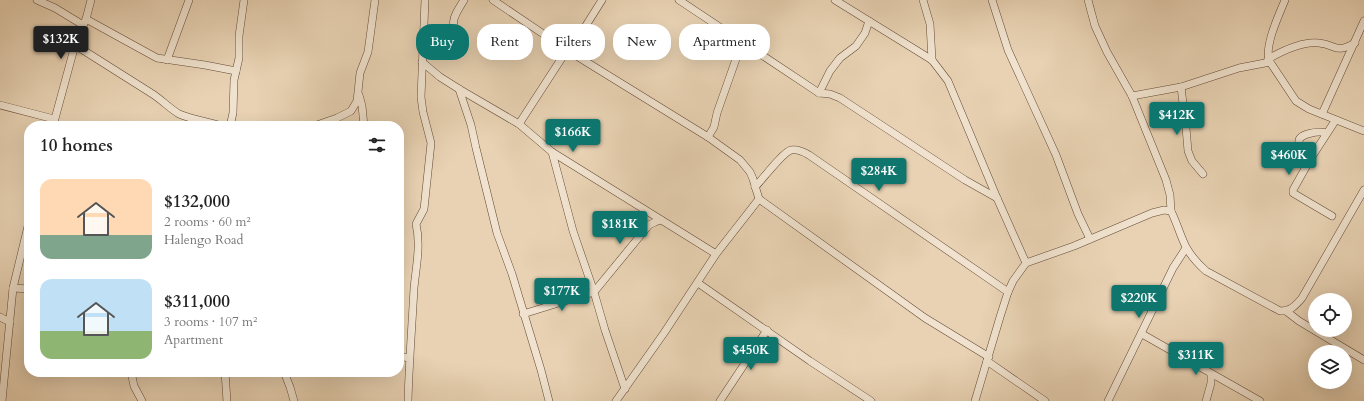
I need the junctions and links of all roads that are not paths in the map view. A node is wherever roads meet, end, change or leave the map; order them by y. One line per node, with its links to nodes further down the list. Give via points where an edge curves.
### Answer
1 (37, 0): 18 (street)
2 (91, 0): 18 (street)
3 (189, 0): 25 (street)
4 (244, 0): 33 (street)
5 (375, 0): 37 (street, via 368,52 360,73)
6 (425, 0): 32 (street)
7 (464, 0): 19 (street)
8 (493, 0): 22 (street)
9 (602, 0): 20 (street)
10 (679, 0): 21 (street)
11 (835, 0): 16 (street)
12 (923, 0): 30 (street, via 930,24)
13 (992, 0): 62 (street, via 1008,50 1056,155 1078,214)
14 (1088, 0): 38 (street, via 1095,26)
15 (1285, 0): 31 (street, via 1269,46)
16 (868, 21): 30 (street); 36 (street, via 865,33 856,46 840,58 830,71)
17 (1364, 21): 23 (street)
18 (84, 22): 24 (street); 25 (street, via 152,56)
19 (453, 24)
20 (587, 24)
21 (715, 24)
22 (541, 32)
23 (1355, 43): 31 (street, via 1345,49 1311,43 1286,49); 40 (street)
24 (75, 45): 42 (street); 43 (street, via 151,93 179,114)
25 (167, 60): 33 (street)
26 (561, 60): 48 (street)
27 (583, 60): 51 (street)
28 (736, 60): 51 (street, via 714,127)
29 (769, 60): 36 (street)
30 (932, 60): 57 (street, via 948,82)
31 (1269, 60): 34 (street); 40 (street, via 1296,101)
32 (422, 62): 35 (street); 79 (street, via 421,97 430,143 424,204 416,224 418,257)
33 (236, 71): 44 (street)
34 (1181, 87): 38 (street); 54 (street, via 1188,151 1192,161)
35 (458, 89): 48 (street); 73 (street, via 471,125 498,233)
36 (819, 93): 57 (street, via 840,98)
37 (359, 95): 45 (street, via 358,102 351,111); 46 (street)
38 (1132, 96): 59 (street, via 1166,180)
39 (0, 105): 41 (street)
40 (1322, 114): 47 (street)
41 (47, 121)
42 (54, 121)
43 (200, 121)
44 (231, 121)
45 (328, 121)
46 (364, 121)
47 (1335, 121): 49 (street); 50 (street)
48 (519, 124): 52 (street)
49 (1364, 131)
50 (1326, 133): 53 (street); 53 (street, via 1313,133 1302,136 1299,140)
51 (708, 137): 55 (street, via 740,160 750,172)
52 (552, 152): 61 (street); 70 (street, via 573,231)
53 (1311, 158): 60 (street, via 1296,182 1293,193)
54 (1203, 174)
55 (755, 187): 58 (street); 71 (street, via 787,152 803,152)
56 (1364, 190): 72 (street, via 1302,298 1293,308)
57 (997, 198): 66 (street)
58 (759, 199): 65 (street); 80 (street, via 925,318)
59 (1171, 211): 62 (street, via 1152,213); 64 (street)
60 (1332, 216)
61 (661, 220): 65 (street); 70 (street, via 649,225)
62 (1090, 238): 66 (street)
63 (24, 243): 68 (street)
64 (1186, 248): 72 (street, via 1206,271 1280,311); 77 (street, via 1173,268)
65 (716, 254): 67 (street)
66 (1026, 263): 71 (street)
67 (698, 283): 76 (street); 87 (street)
68 (13, 288): 69 (street); 75 (street)
69 (24, 289)
70 (594, 292): 73 (street); 87 (street)
71 (1008, 292): 80 (street)
72 (1286, 311): 81 (street, via 1298,321)
73 (524, 314): 93 (street)
74 (0, 317): 75 (street)
75 (10, 322): 82 (street)
76 (767, 330): 95 (street); 96 (street)
77 (1142, 334): 83 (street); 99 (street)
78 (404, 357): 79 (street)
79 (409, 358): 92 (street)
80 (988, 359): 97 (street); 98 (street)
81 (1364, 360)
82 (3, 362): 88 (street)
83 (1211, 374): 100 (street); 101 (street)
84 (132, 377): 89 (street)
85 (225, 377): 90 (street)
86 (286, 377): 91 (street)
87 (625, 389): 94 (street)
88 (2, 401)
89 (142, 401)
90 (225, 401)
91 (294, 401)
92 (408, 401)
93 (549, 401)
94 (616, 401)
95 (720, 401)
96 (871, 401)
97 (975, 401)
98 (1045, 401)
99 (1108, 401)
100 (1206, 401)
101 (1260, 401)

